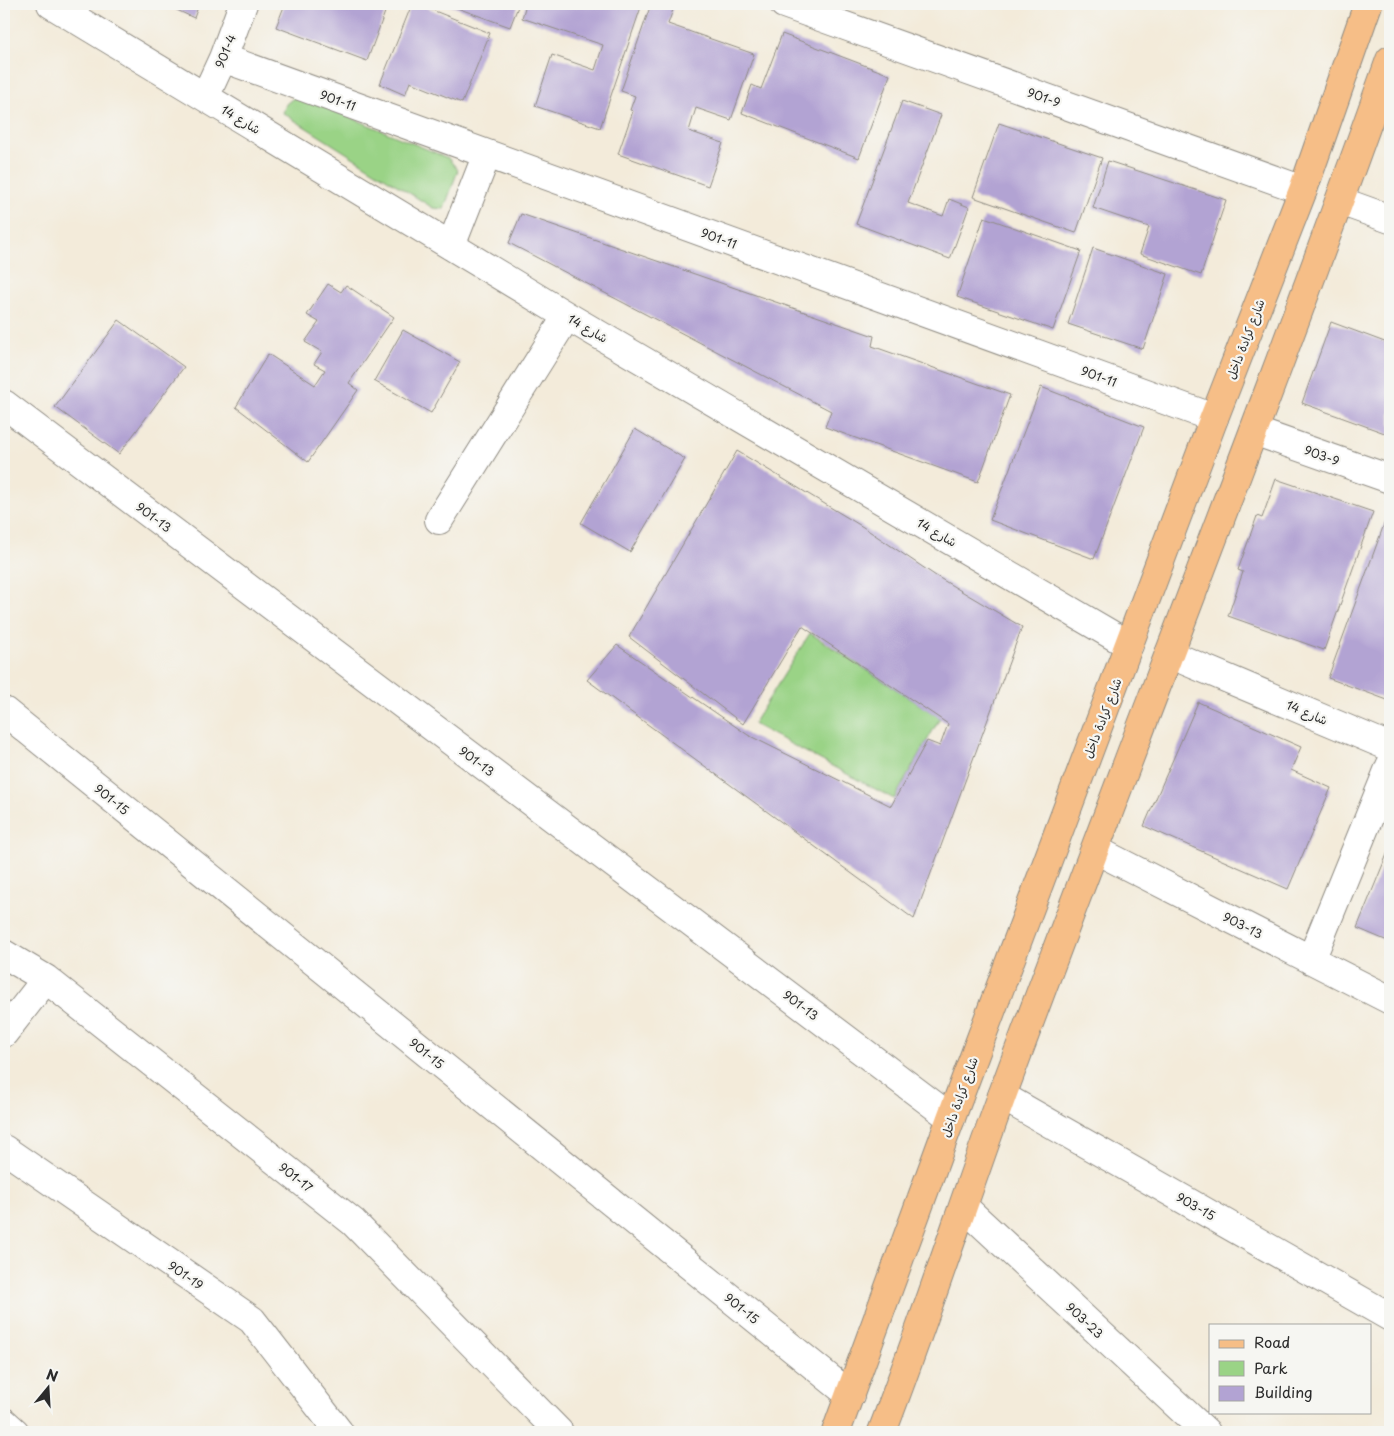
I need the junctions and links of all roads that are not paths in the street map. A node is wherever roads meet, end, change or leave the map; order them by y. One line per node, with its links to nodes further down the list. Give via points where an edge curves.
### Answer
1 (51, 4): 7 (street, شارع 14)
2 (243, 4): 5 (street, 901-4)
3 (784, 4): 9 (street, 901-9)
4 (1368, 4): 9 (main road, شارع كرادة داخل)
5 (223, 58): 7 (street, 901-4); 8 (street, 901-11)
6 (1390, 60): 10 (main road)
7 (204, 97): 12 (street, شارع 14)
8 (487, 154): 12 (street); 15 (street, 901-11)
9 (1303, 190): 15 (main road, شارع كرادة داخل)
10 (1340, 201): 11 (street); 16 (main road)
11 (1390, 218)
12 (451, 246): 13 (street, شارع 14)
13 (567, 316): 18 (street); 19 (street, شارع 14)
14 (4, 404): 31 (street, 901-13)
15 (1214, 418): 19 (main road, شارع كرادة داخل)
16 (1254, 431): 17 (street, 903-9); 20 (main road)
17 (1390, 479)
18 (440, 520)
19 (1130, 645): 31 (main road, شارع كرادة داخل)
20 (1169, 654): 22 (street, شارع 14); 24 (main road)
21 (4, 711): 35 (street, 901-15)
22 (1390, 747)
23 (1390, 766): 26 (street)
24 (1096, 850): 26 (street, 903-13); 30 (main road)
25 (4, 954): 27 (street, 901-17)
26 (1311, 960): 28 (street, 903-13)
27 (46, 979): 29 (street); 40 (street, 901-17, via 353,1222)
28 (1390, 1000)
29 (4, 1034)
30 (1002, 1096): 33 (main road); 34 (street, 903-15)
31 (951, 1118): 35 (main road, شارع كرادة داخل)
32 (4, 1149): 39 (street, 901-19, via 252,1320)
33 (964, 1207): 37 (main road); 42 (street, 903-23)
34 (1390, 1317)
35 (850, 1395): 41 (main road, شارع كرادة داخل)
36 (4, 1422): 38 (street)
37 (890, 1428)
38 (15, 1432)
39 (339, 1432)
40 (560, 1432)
41 (836, 1432)
42 (1206, 1432)

